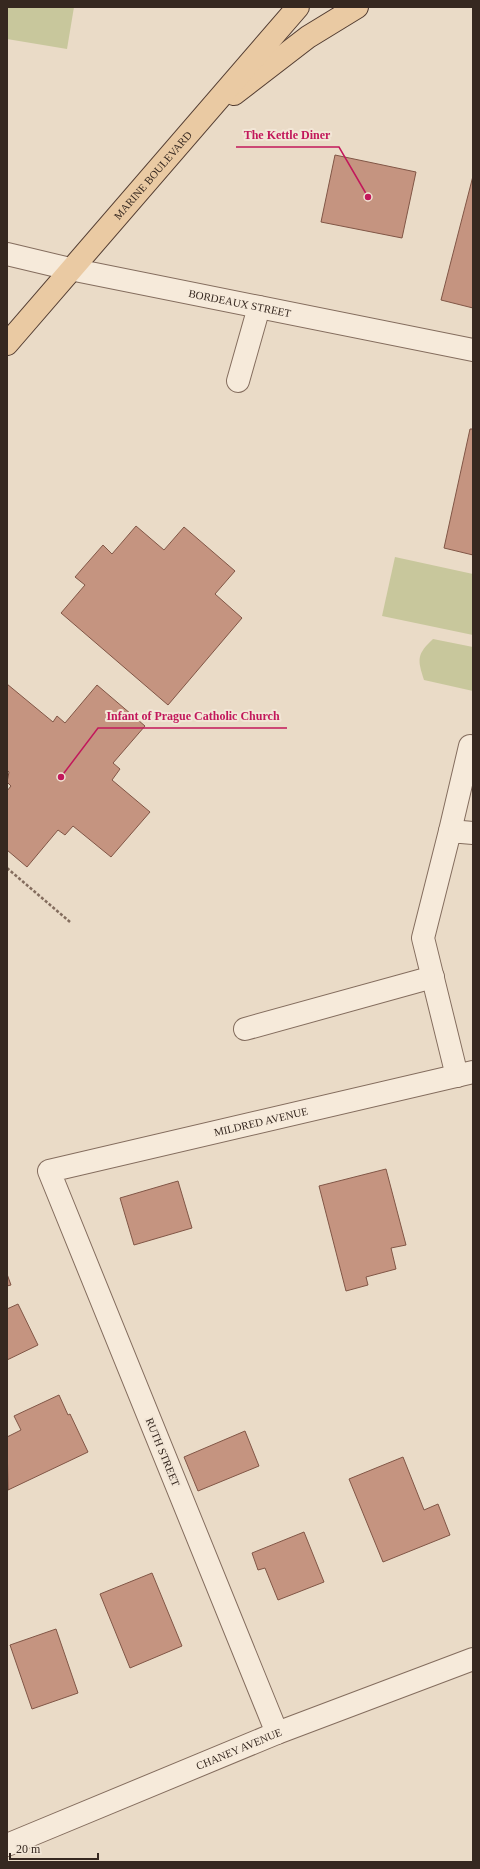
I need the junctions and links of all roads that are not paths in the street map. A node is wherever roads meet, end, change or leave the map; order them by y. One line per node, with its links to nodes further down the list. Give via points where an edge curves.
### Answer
1 (298, 7): 3 (main road, MARINE BOULEVARD)
2 (357, 7): 3 (main road, via 308,37)
3 (193, 128): 5 (main road, MARINE BOULEVARD)
4 (7, 254): 5 (street, BORDEAUX STREET)
5 (70, 270): 6 (street, BORDEAUX STREET); 7 (main road, MARINE BOULEVARD)
6 (259, 307): 8 (street, BORDEAUX STREET); 9 (street)
7 (7, 344)
8 (473, 350)
9 (238, 381)
10 (470, 746): 11 (street)
11 (450, 831): 12 (street); 13 (street, via 423,938)
12 (473, 833)
13 (433, 977): 14 (street); 15 (street)
14 (245, 1029)
15 (465, 1074): 16 (street, MILDRED AVENUE)
16 (49, 1171): 18 (street, RUTH STREET)
17 (473, 1659): 18 (street, CHANEY AVENUE)
18 (277, 1733): 19 (street, CHANEY AVENUE)
19 (7, 1845)

